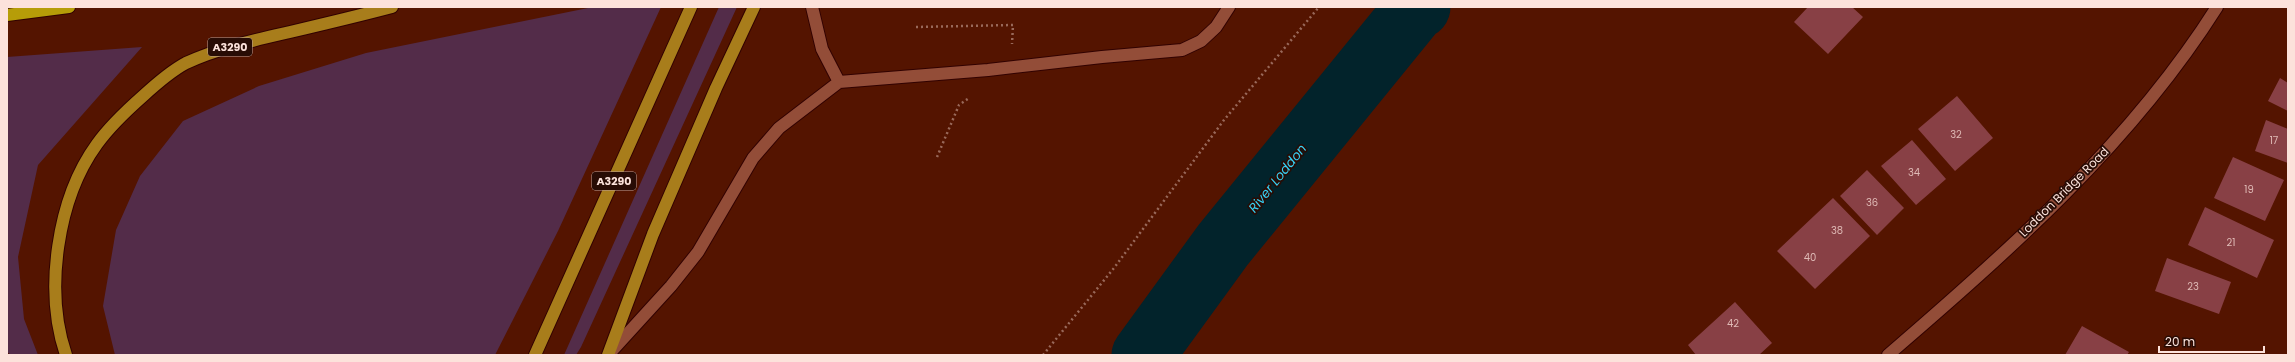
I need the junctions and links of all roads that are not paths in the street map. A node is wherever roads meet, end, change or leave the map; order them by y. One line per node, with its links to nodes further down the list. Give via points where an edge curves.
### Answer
1 (70, 7): 8 (highway)
2 (392, 7): 11 (main road, A3290, via 213,52 185,64 153,87 114,122 96,144 83,168 63,223 55,285 57,317)
3 (691, 7): 12 (main road, A3290)
4 (754, 7): 10 (main road, via 653,234)
5 (812, 7): 9 (street, via 822,49)
6 (1229, 7): 9 (street, via 1216,27 1201,41 1182,50)
7 (2217, 7): 13 (street, Loddon Bridge Road, via 2189,52 2115,142 1962,291)
8 (7, 15)
9 (839, 82): 10 (street, via 779,128 753,158 698,252 671,286)
10 (609, 354)
11 (66, 355)
12 (535, 355)
13 (1888, 355)

